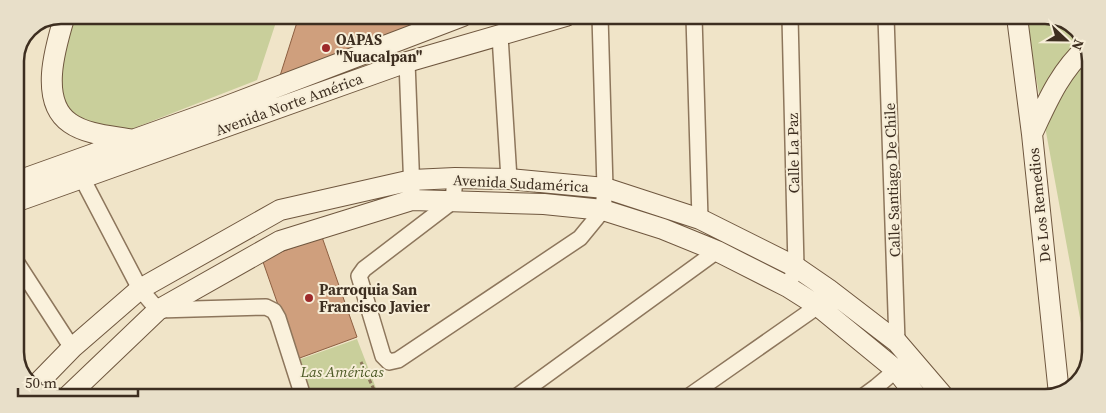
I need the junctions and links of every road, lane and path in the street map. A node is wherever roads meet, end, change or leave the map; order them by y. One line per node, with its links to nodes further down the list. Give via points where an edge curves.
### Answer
1 (62, 24): 13 (street, via 52,77 58,109 69,123 82,129)
2 (442, 24): 13 (street, Avenida Norte América)
3 (540, 24): 9 (street, Avenida Norte América)
4 (600, 24): 19 (street)
5 (694, 24): 24 (street)
6 (790, 24): 26 (street, Calle La Paz)
7 (886, 24): 32 (street, Calle Santiago De Chile)
8 (1018, 24): 12 (street, De Los Remedios)
9 (500, 36): 11 (street, Avenida Norte América); 17 (street)
10 (1081, 53): 12 (street, via 1066,68 1052,91)
11 (407, 62): 14 (street, Avenida Norte América); 18 (street)
12 (1032, 134): 37 (street, De Los Remedios)
13 (133, 140): 16 (street, Avenida Norte América)
14 (82, 178): 20 (street, Avenida Norte América); 29 (street)
15 (455, 178): 17 (street, Avenida Sudamérica); 18 (street, Avenida Sudamérica); 22 (street)
16 (24, 179)
17 (509, 179): 19 (street, Avenida Sudamérica)
18 (412, 180): 21 (street); 29 (street, Avenida Sudamérica, via 280,210)
19 (605, 188): 23 (street); 24 (street, Avenida Sudamérica)
20 (24, 199)
21 (412, 200): 22 (street, Avenida Sudamérica); 31 (street, Avenida Sudamérica, via 280,241)
22 (453, 201): 23 (street, Avenida Sudamérica); 23 (street, via 359,276 383,356 389,362 398,360 580,238)
23 (603, 210): 25 (street, Avenida Sudamérica)
24 (700, 219): 26 (street, Avenida Sudamérica)
25 (717, 251): 28 (street, Avenida Sudamérica); 41 (street)
26 (796, 268): 28 (street, Calle La Paz); 30 (street, Avenida Sudamérica)
27 (24, 274): 33 (street)
28 (788, 287): 30 (street, Avenida Sudamérica)
29 (140, 289): 31 (street); 33 (street, Avenida Sudamérica)
30 (823, 297): 32 (street, Avenida Sudamérica); 35 (street, Avenida Sudamérica); 42 (street)
31 (158, 310): 38 (street, Avenida Sudamérica); 39 (street, via 266,307 274,311)
32 (897, 342): 45 (street, Avenida Sudamérica)
33 (72, 348): 36 (street, Avenida Sudamérica)
34 (361, 362): 40 (path)
35 (896, 370): 43 (street); 44 (street, Avenida Sudamérica)
36 (39, 382)
37 (1058, 386)
38 (75, 389)
39 (301, 389)
40 (374, 389)
41 (527, 389)
42 (699, 389)
43 (873, 389)
44 (911, 389)
45 (937, 389)

